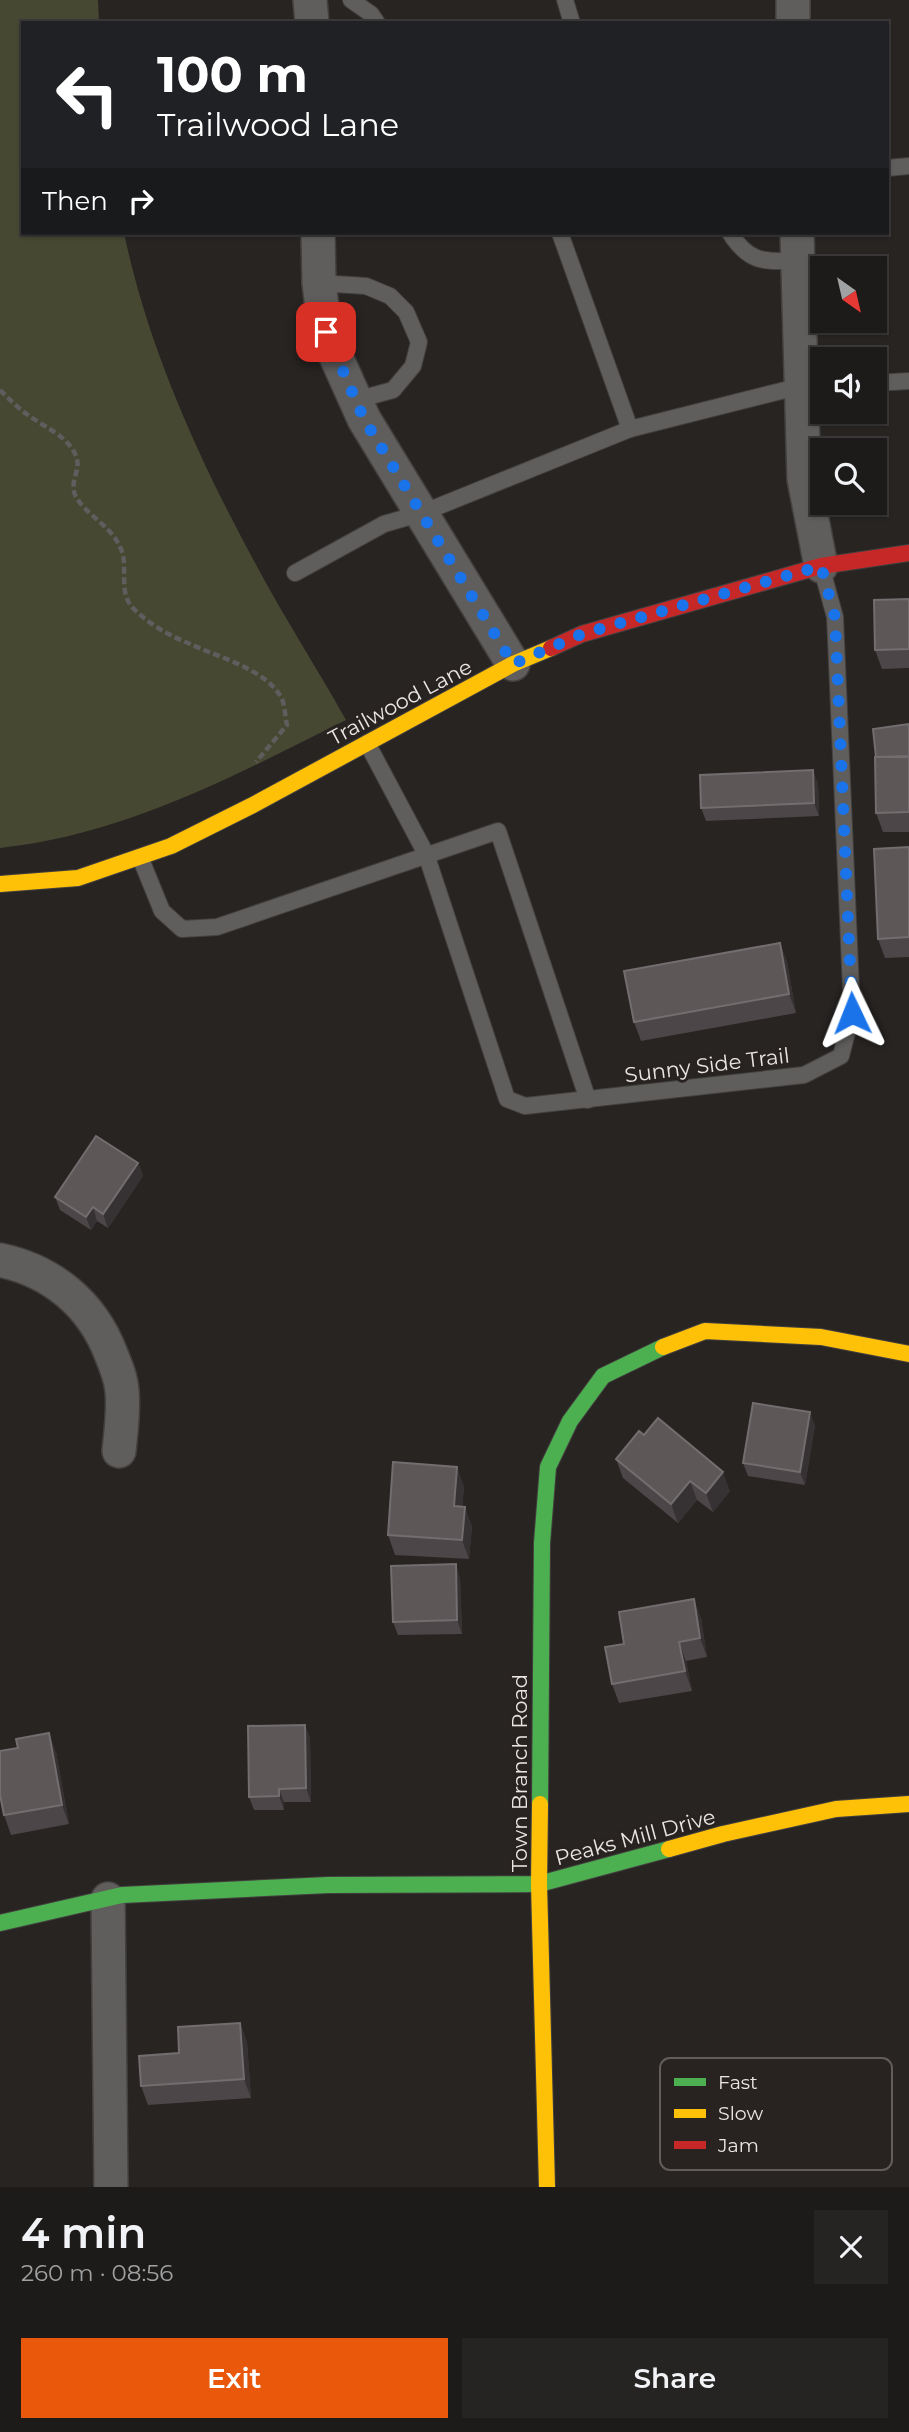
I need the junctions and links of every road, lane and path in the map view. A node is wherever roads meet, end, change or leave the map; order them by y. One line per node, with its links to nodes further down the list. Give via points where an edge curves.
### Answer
1 (310, 0): 5 (street)
2 (351, 0): 6 (lane)
3 (565, 0): 7 (lane)
4 (793, 0): 8 (street)
5 (312, 21)
6 (376, 21)
7 (571, 21)
8 (793, 21)
9 (909, 166): 10 (lane)
10 (889, 168)
11 (318, 235): 15 (street)
12 (561, 235): 23 (lane)
13 (731, 235): 14 (lane, via 759,261)
14 (797, 247): 16 (street)
15 (319, 283): 22 (street, via 326,332); 22 (lane, via 366,286 390,296 406,312 419,342 413,366 393,390)
16 (810, 376)
17 (909, 381): 18 (lane)
18 (887, 382)
19 (810, 386): 23 (lane)
20 (0, 390): 30 (path, via 76,454 75,496 105,524 121,549 124,594 131,606 150,623 185,642 264,677 283,700 286,725)
21 (810, 399): 26 (street, via 804,479)
22 (356, 400): 24 (street)
23 (630, 429): 24 (lane)
24 (422, 513): 27 (lane, via 384,524); 28 (street)
25 (909, 553): 26 (street, Trailwood Lane)
26 (821, 566): 28 (street, Trailwood Lane, via 582,634); 34 (lane, Sunny Side Trail, via 835,617 852,1013 841,1056 804,1075)
27 (295, 573)
28 (513, 664): 29 (street, Trailwood Lane)
29 (367, 743): 31 (lane, Sunny Side Trail); 32 (street, Trailwood Lane, via 195,834)
30 (254, 764)
31 (426, 854): 32 (lane, via 217,927 182,929 162,911); 34 (lane, Sunny Side Trail, via 508,1099 525,1106); 34 (lane, via 498,831)
32 (140, 856): 33 (street, Trailwood Lane, via 78,878)
33 (0, 884)
34 (588, 1100)
35 (0, 1260): 37 (street, via 58,1283 77,1299 104,1335 122,1390)
36 (909, 1354): 39 (street, Town Branch Road, via 821,1337 705,1331 603,1376 570,1421 548,1467 542,1544)
37 (119, 1451)
38 (909, 1804): 39 (street, Peaks Mill Drive, via 836,1809)
39 (539, 1884): 40 (street, Peaks Mill Drive, via 328,1885); 43 (street, Town Branch Road)
40 (108, 1899): 41 (street, Peaks Mill Drive); 42 (street)
41 (0, 1923)
42 (111, 2187)
43 (547, 2187)

